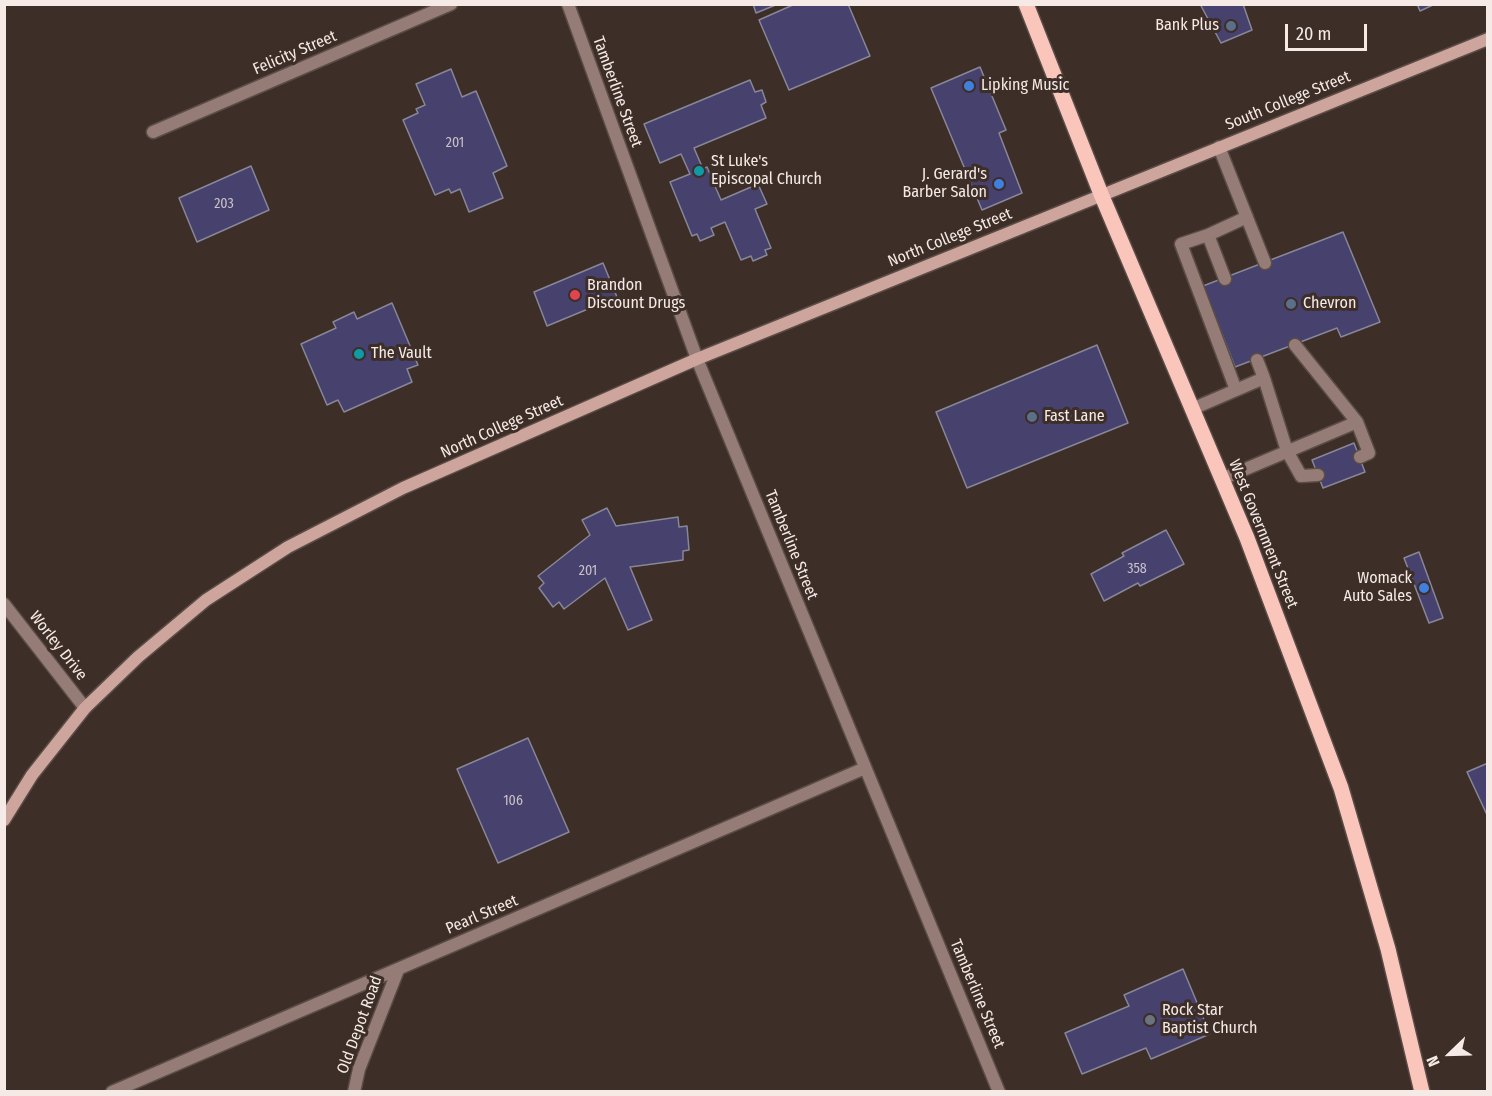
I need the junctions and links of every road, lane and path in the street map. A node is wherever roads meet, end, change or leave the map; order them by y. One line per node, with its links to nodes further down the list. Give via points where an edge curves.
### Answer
1 (451, 4): 5 (street, Felicity Street)
2 (568, 4): 13 (street, Tamberline Street)
3 (1026, 4): 7 (main road, West Government Street)
4 (1488, 39): 6 (main road, South College Street)
5 (153, 132)
6 (1219, 147): 7 (main road, South College Street); 8 (street)
7 (1101, 194): 13 (main road, North College Street); 17 (main road, West Government Street)
8 (1247, 217): 9 (street); 10 (street)
9 (1208, 235): 11 (street); 16 (street, via 1181,244)
10 (1265, 263)
11 (1225, 279)
12 (1295, 345): 18 (street)
13 (697, 358): 24 (main road, North College Street, via 403,488 288,547 206,600); 25 (street, Tamberline Street)
14 (1257, 360): 15 (street)
15 (1264, 378): 16 (street); 19 (street)
16 (1236, 390): 17 (street)
17 (1192, 409): 22 (main road, West Government Street)
18 (1357, 422): 19 (street); 20 (street, via 1369,453)
19 (1287, 451): 21 (street, via 1301,476); 22 (street)
20 (1360, 457)
21 (1318, 475)
22 (1222, 479): 31 (main road, West Government Street, via 1341,788 1388,949)
23 (4, 604): 24 (street, Worley Drive)
24 (85, 708): 26 (main road, North College Street, via 32,775)
25 (865, 768): 27 (street, Pearl Street); 30 (street, Tamberline Street)
26 (4, 820)
27 (398, 970): 28 (street, Pearl Street); 29 (street, Old Depot Road, via 359,1069)
28 (112, 1092)
29 (354, 1092)
30 (999, 1092)
31 (1422, 1092)

